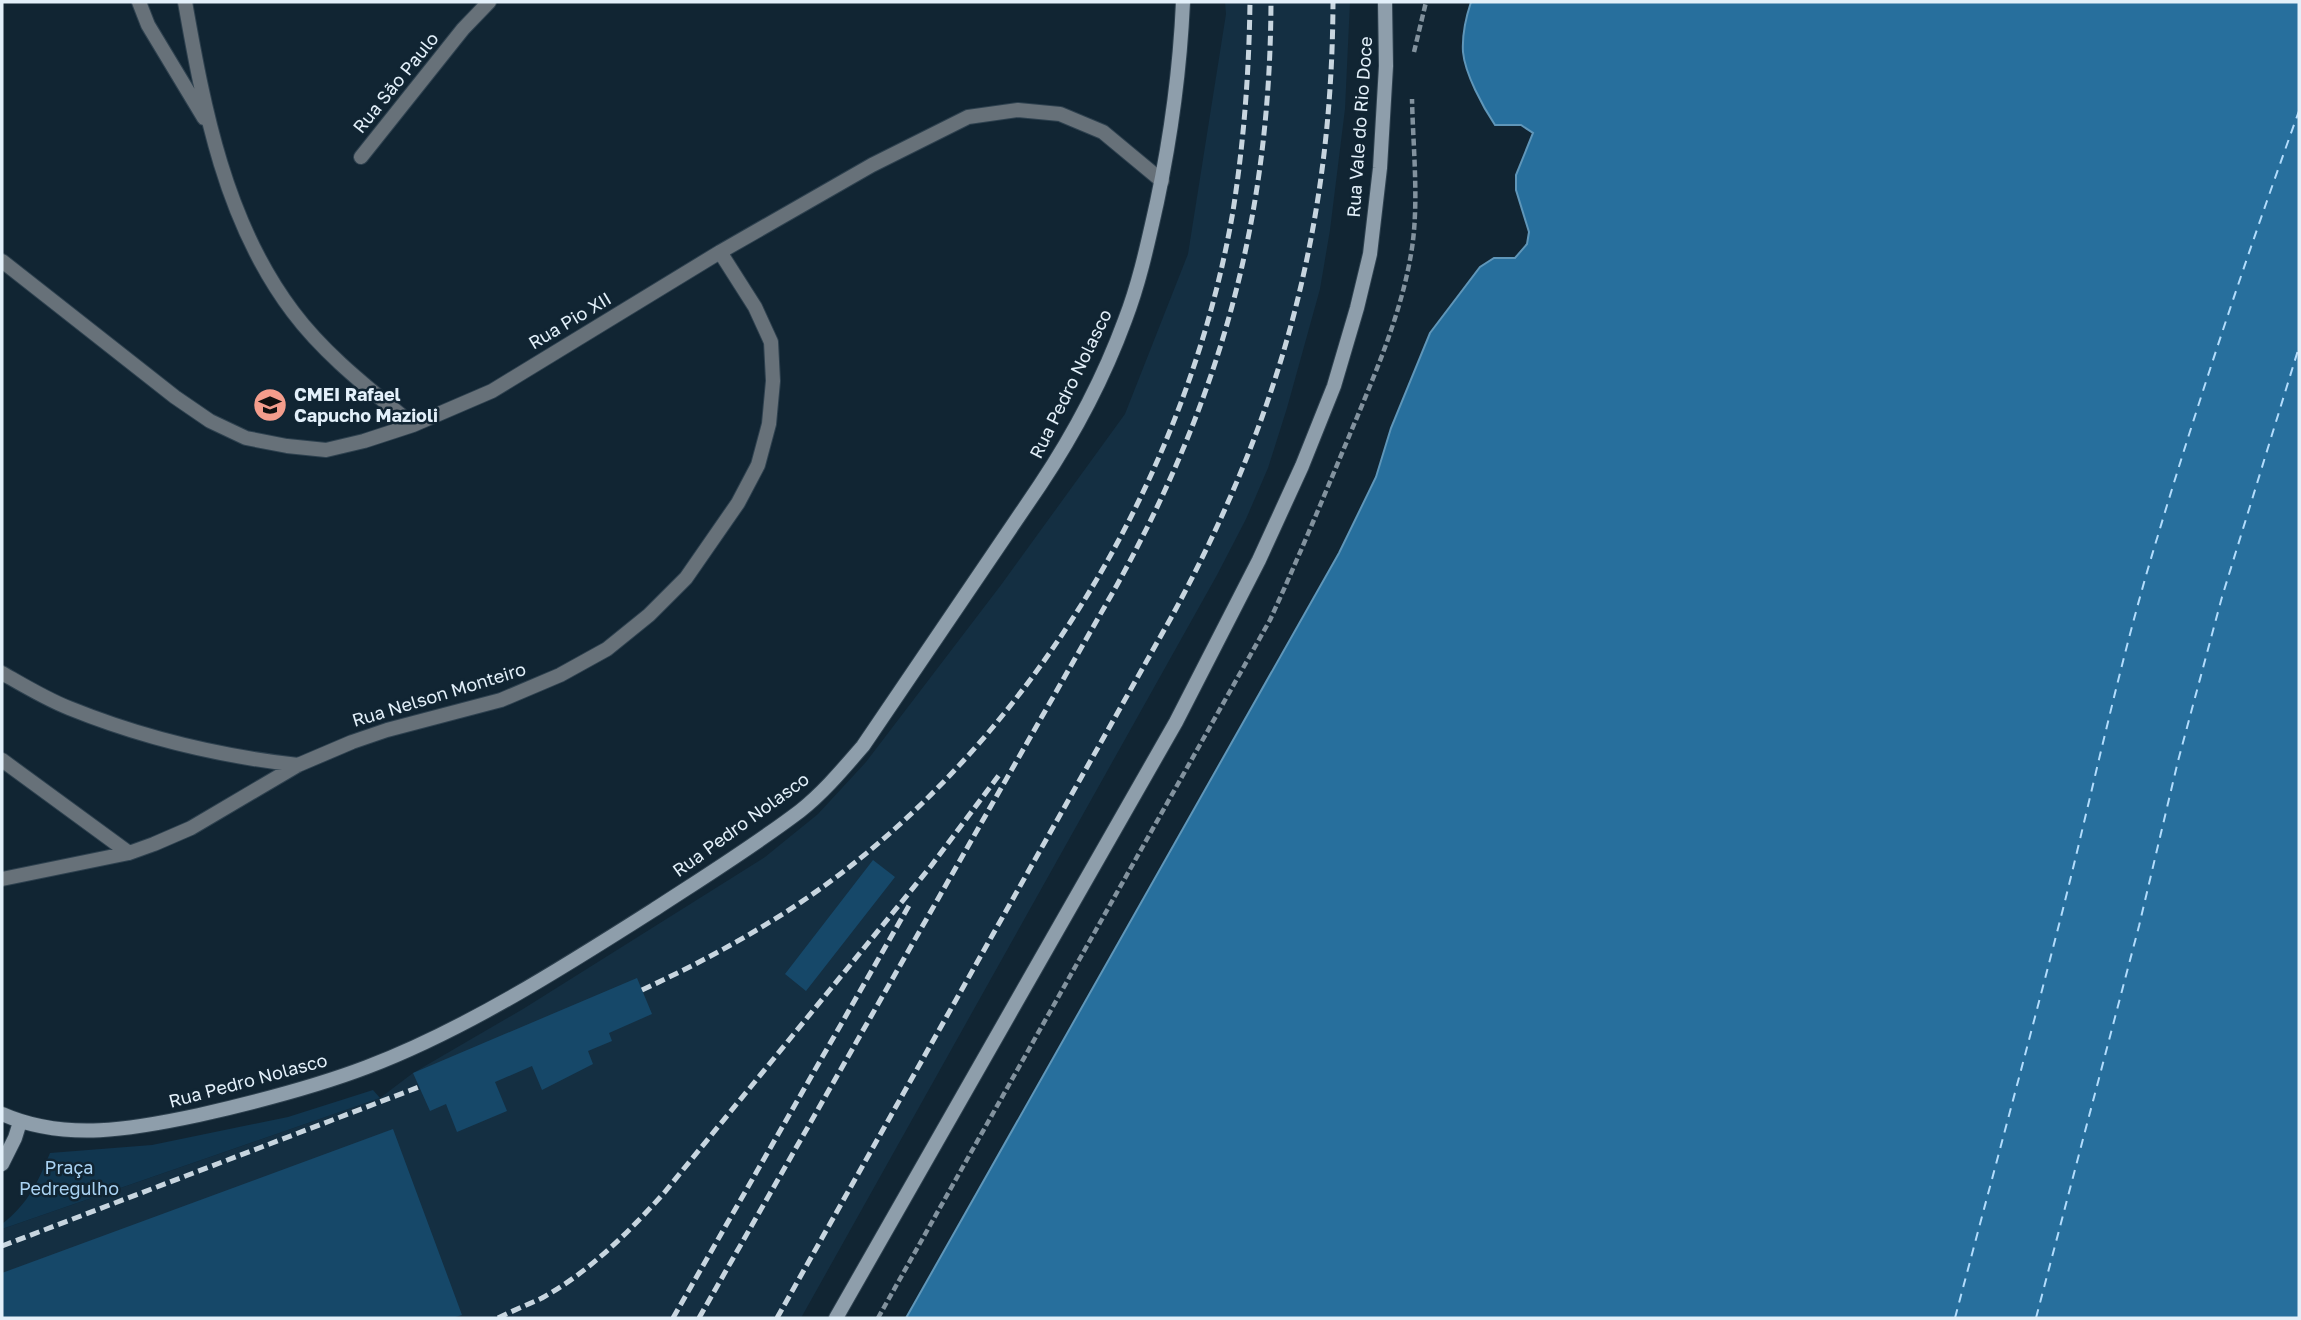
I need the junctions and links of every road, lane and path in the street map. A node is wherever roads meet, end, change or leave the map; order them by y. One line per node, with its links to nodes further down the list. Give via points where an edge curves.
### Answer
1 (139, 2): 6 (street)
2 (185, 2): 6 (street)
3 (489, 2): 7 (street, Rua São Paulo)
4 (1183, 2): 8 (street, Rua Pedro Nolasco)
5 (1385, 2): 20 (street, Rua Vale do Rio Doce, via 1380,168 1370,254 1334,386 1302,466 1176,722)
6 (208, 125): 11 (street, via 240,218 263,268 293,312 325,349)
7 (361, 157)
8 (1162, 181): 9 (street, Rua Pio XII, via 1103,132 1060,114 1018,110 968,117 872,165); 18 (street, Rua Pedro Nolasco, via 1125,321 1062,451 863,746 801,810 598,945 479,1014 369,1066 268,1099 149,1126 88,1131 38,1128)
9 (720, 252): 11 (street, Rua Pio XII, via 492,391); 14 (street, Rua Nelson Monteiro, via 771,341 769,424 753,475 686,578 607,649 561,675 501,700 387,730)
10 (2, 261): 11 (street, Rua Pio XII, via 175,397 246,438 326,450)
11 (413, 425)
12 (2, 673): 14 (street, via 66,707 158,740)
13 (2, 760): 15 (street)
14 (298, 765): 15 (street, Rua Nelson Monteiro, via 191,828)
15 (129, 853): 16 (street, Rua Nelson Monteiro)
16 (2, 879)
17 (2, 1114): 18 (street, Rua Pedro Nolasco)
18 (20, 1122): 19 (street)
19 (2, 1164)
20 (836, 1318)

